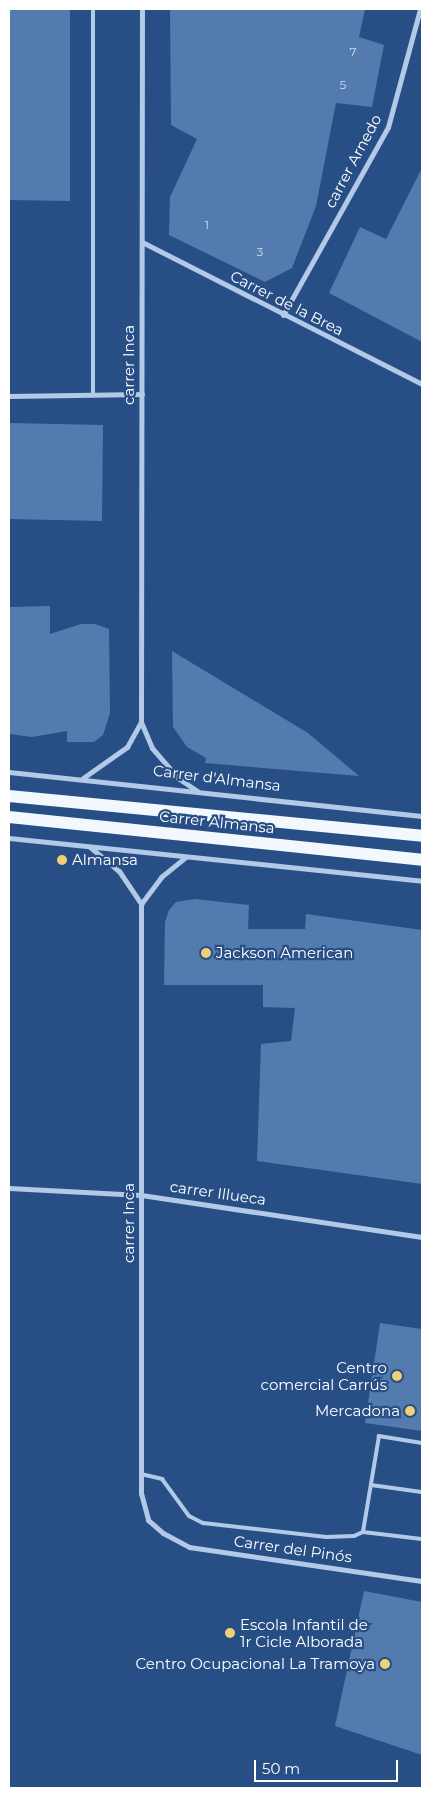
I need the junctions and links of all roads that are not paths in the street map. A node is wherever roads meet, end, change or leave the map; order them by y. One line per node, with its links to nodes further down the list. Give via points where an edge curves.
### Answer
1 (93, 9): 8 (lane)
2 (142, 9): 4 (street, carrer Inca)
3 (420, 9): 5 (street, carrer Arnedo, via 388,127)
4 (142, 242): 5 (street, Carrer de la Brea); 7 (street, carrer Inca)
5 (283, 315): 6 (street, Carrer de la Brea)
6 (422, 384)
7 (142, 394): 8 (street); 10 (street, carrer Inca)
8 (93, 395): 9 (street)
9 (9, 396)
10 (141, 722): 12 (street, via 127,747); 13 (street, via 152,748 178,778)
11 (9, 772): 12 (street, Carrer d'Almansa)
12 (82, 778): 13 (street, Carrer d'Almansa)
13 (199, 792): 15 (street, Carrer d'Almansa)
14 (9, 796): 17 (main road)
15 (422, 816)
16 (9, 817): 21 (main road, Carrer Almansa)
17 (422, 836)
18 (9, 838): 19 (street)
19 (90, 846): 20 (street); 23 (street, via 119,871)
20 (187, 856): 22 (street); 23 (street, via 161,877)
21 (422, 860)
22 (422, 881)
23 (141, 904): 25 (street, carrer Inca)
24 (9, 1188): 25 (street, carrer Illueca)
25 (141, 1194): 26 (street, carrer Illueca); 28 (street, carrer Inca)
26 (422, 1236)
27 (422, 1443): 29 (lane, via 379,1436)
28 (141, 1474): 31 (lane, via 162,1479 189,1516 203,1523 326,1537 354,1536); 32 (street, carrer Inca, via 141,1493 148,1520)
29 (371, 1485): 30 (lane); 31 (lane)
30 (422, 1492)
31 (363, 1532): 33 (lane)
32 (163, 1533): 34 (street, Carrer del Pinós, via 188,1547)
33 (422, 1539)
34 (422, 1581)

